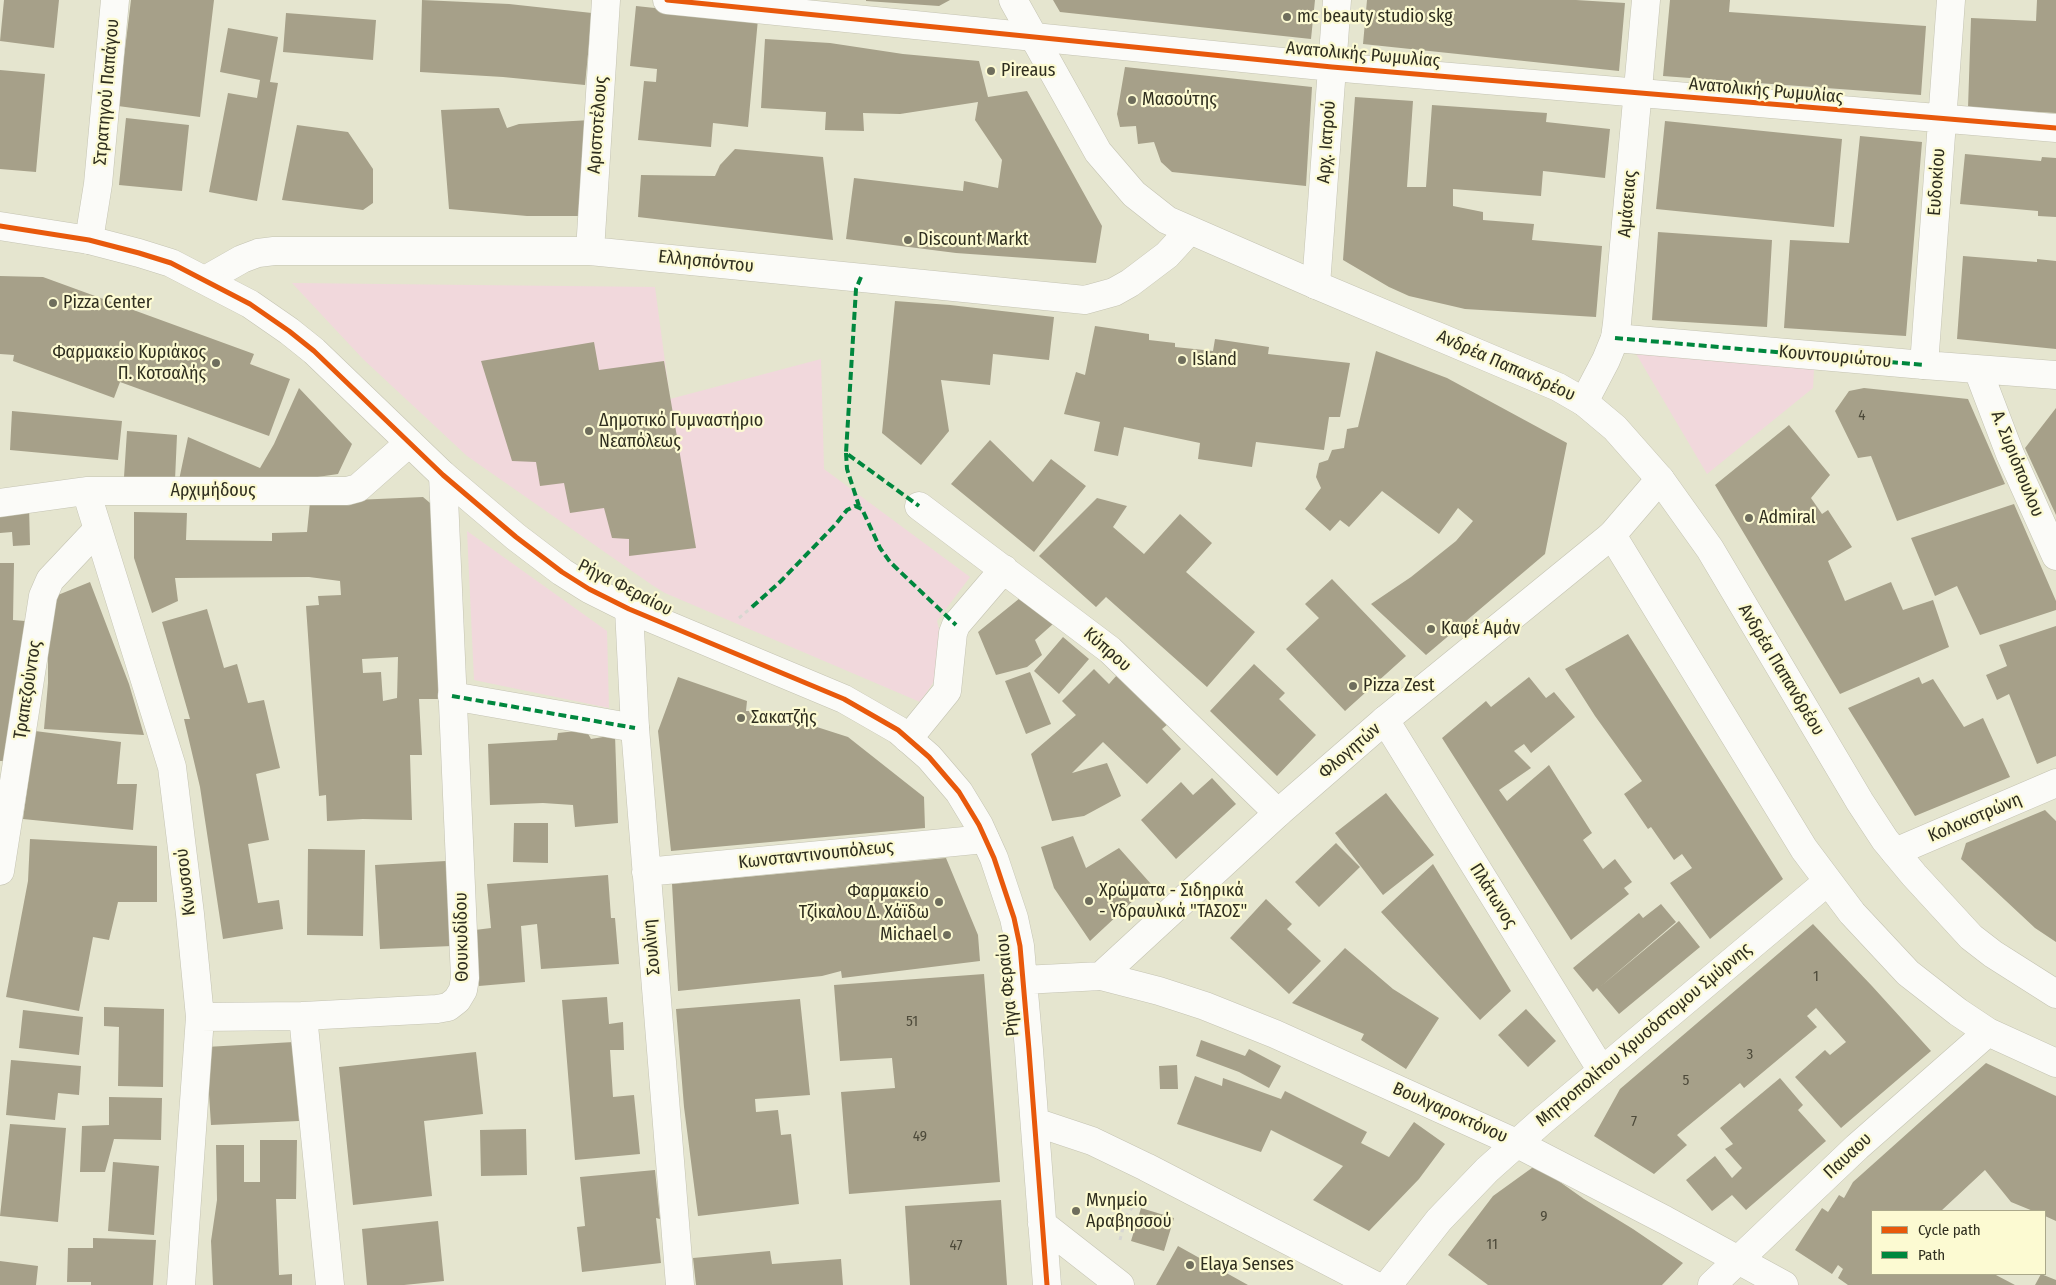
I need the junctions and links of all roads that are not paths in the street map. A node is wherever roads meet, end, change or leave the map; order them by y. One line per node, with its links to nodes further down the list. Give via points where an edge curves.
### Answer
1 (115, 0): 15 (street, Στρατηγού Παπάγου, via 98,184)
2 (606, 0): 16 (street, Αριστοτέλους)
3 (667, 0): 8 (street, Ανατολικής Ρωμυλίας)
4 (1013, 0): 8 (street, Ανδρέα Παπανδρέου)
5 (1337, 0): 9 (street, Αρχ. Ιατρού)
6 (1646, 0): 10 (street, Αμάσειας)
7 (1951, 0): 11 (street, Ευδοκίου)
8 (1033, 36): 9 (street, Ανατολικής Ρωμυλίας); 14 (street, Ανδρέα Παπανδρέου, via 1107,165 1150,208)
9 (1332, 67): 10 (street, Ανατολικής Ρωμυλίας); 18 (street, Αρχ. Ιατρού)
10 (1638, 93): 11 (street, Ανατολικής Ρωμυλίας); 19 (street, Αμάσειας)
11 (1941, 119): 12 (street, Ανατολικής Ρωμυλίας); 20 (street, Ευδοκίου)
12 (2056, 128)
13 (0, 226): 15 (street, Ρήγα Φεραίου)
14 (1189, 230): 16 (street, Ελλησπόντου, via 1167,255 1130,283 1114,292 1084,300); 18 (street, Ανδρέα Παπανδρέου)
15 (89, 240): 17 (street, Ρήγα Φεραίου, via 171,263)
16 (590, 251): 17 (street, Ελλησπόντου, via 274,251 242,258)
17 (205, 280): 24 (street, Ρήγα Φεραίου, via 250,304 289,331)
18 (1316, 285): 23 (street, Ανδρέα Παπανδρέου, via 1513,366)
19 (1615, 338): 20 (street, Κουντουριώτου); 23 (street, Αμάσειας)
20 (1924, 365): 21 (street, Κουντουριώτου)
21 (1978, 370): 22 (street, Κουντουριώτου); 32 (street, Α. Συριόπουλου, via 2010,454)
22 (2056, 375)
23 (1584, 402): 26 (street, Ανδρέα Παπανδρέου, via 1626,439)
24 (409, 443): 25 (street, Ρήγα Φεραίου); 27 (street, Αρχιμήδους, via 358,488 347,491)
25 (443, 475): 34 (street, Ρήγα Φεραίου, via 562,572); 35 (street, Θουκυδίδου)
26 (1660, 479): 31 (street, Φλογητών); 42 (street, Ανδρέα Παπανδρέου, via 1710,549 1860,802)
27 (86, 491): 28 (street, Αρχιμήδους); 30 (street, Κνωσσού)
28 (0, 503)
29 (919, 506): 33 (street, Κύπρου)
30 (98, 528): 43 (street, Τραπεζούντος, via 50,580 43,596); 50 (street, Κνωσσού, via 172,767)
31 (1612, 536): 36 (street, Φλογητών); 45 (street)
32 (2056, 556)
33 (1004, 569): 38 (street, via 956,625 947,691); 40 (street, Κύπρου, via 1110,650)
34 (629, 609): 37 (street, Σουλίνη); 38 (street, Ρήγα Φεραίου, via 844,699)
35 (452, 696): 37 (street); 49 (street, Θουκυδίδου, via 465,968 463,990 458,1000 437,1010)
36 (1385, 720): 40 (street, Φλογητών); 53 (street, Πλάτωνος)
37 (635, 728): 44 (street, Σουλίνη)
38 (908, 739): 41 (street, Ρήγα Φεραίου, via 959,792)
39 (2056, 783): 42 (street, Κολοκοτρώνη)
40 (1278, 813): 46 (street, Φλογητών)
41 (986, 839): 44 (street, Κωνσταντινουπόλεως); 47 (street, Ρήγα Φεραίου, via 1014,918)
42 (1895, 852): 48 (street, Ανδρέα Παπανδρέου, via 1972,937)
43 (0, 871)
44 (646, 872): 60 (street, Σουλίνη)
45 (1827, 882): 51 (street, via 1908,973); 53 (street, Μητροπολίτου Χρυσόστομου Σμύρνης)
46 (1101, 976): 47 (street); 55 (street, Βουλγαροκτόνου, via 1159,991 1242,1020)
47 (1023, 980): 54 (street, Ρήγα Φεραίου)
48 (2056, 994)
49 (302, 1016): 50 (street, Θουκυδίδου); 59 (street)
50 (200, 1017): 58 (street, Κνωσσού)
51 (1988, 1032): 52 (street); 57 (street, Παυαου, via 1858,1147)
52 (2056, 1063)
53 (1602, 1071): 55 (street, Μητροπολίτου Χρυσόστομου Σμύρνης)
54 (1035, 1122): 56 (street, Ρήγα Φεραίου); 63 (street, via 1092,1141 1146,1166)
55 (1516, 1143): 57 (street, Βουλγαροκτόνου); 64 (street, Μητροπολίτου Χρυσόστομου Σμύρνης, via 1452,1205)
56 (1042, 1224): 61 (street, Ρήγα Φεραίου); 62 (street)
57 (1738, 1260): 65 (street, Παυαου); 66 (street, Βουλγαροκτόνου)
58 (181, 1285)
59 (330, 1285)
60 (680, 1285)
61 (1047, 1285)
62 (1120, 1285)
63 (1374, 1285)
64 (1388, 1285)
65 (1712, 1285)
66 (1784, 1285)

